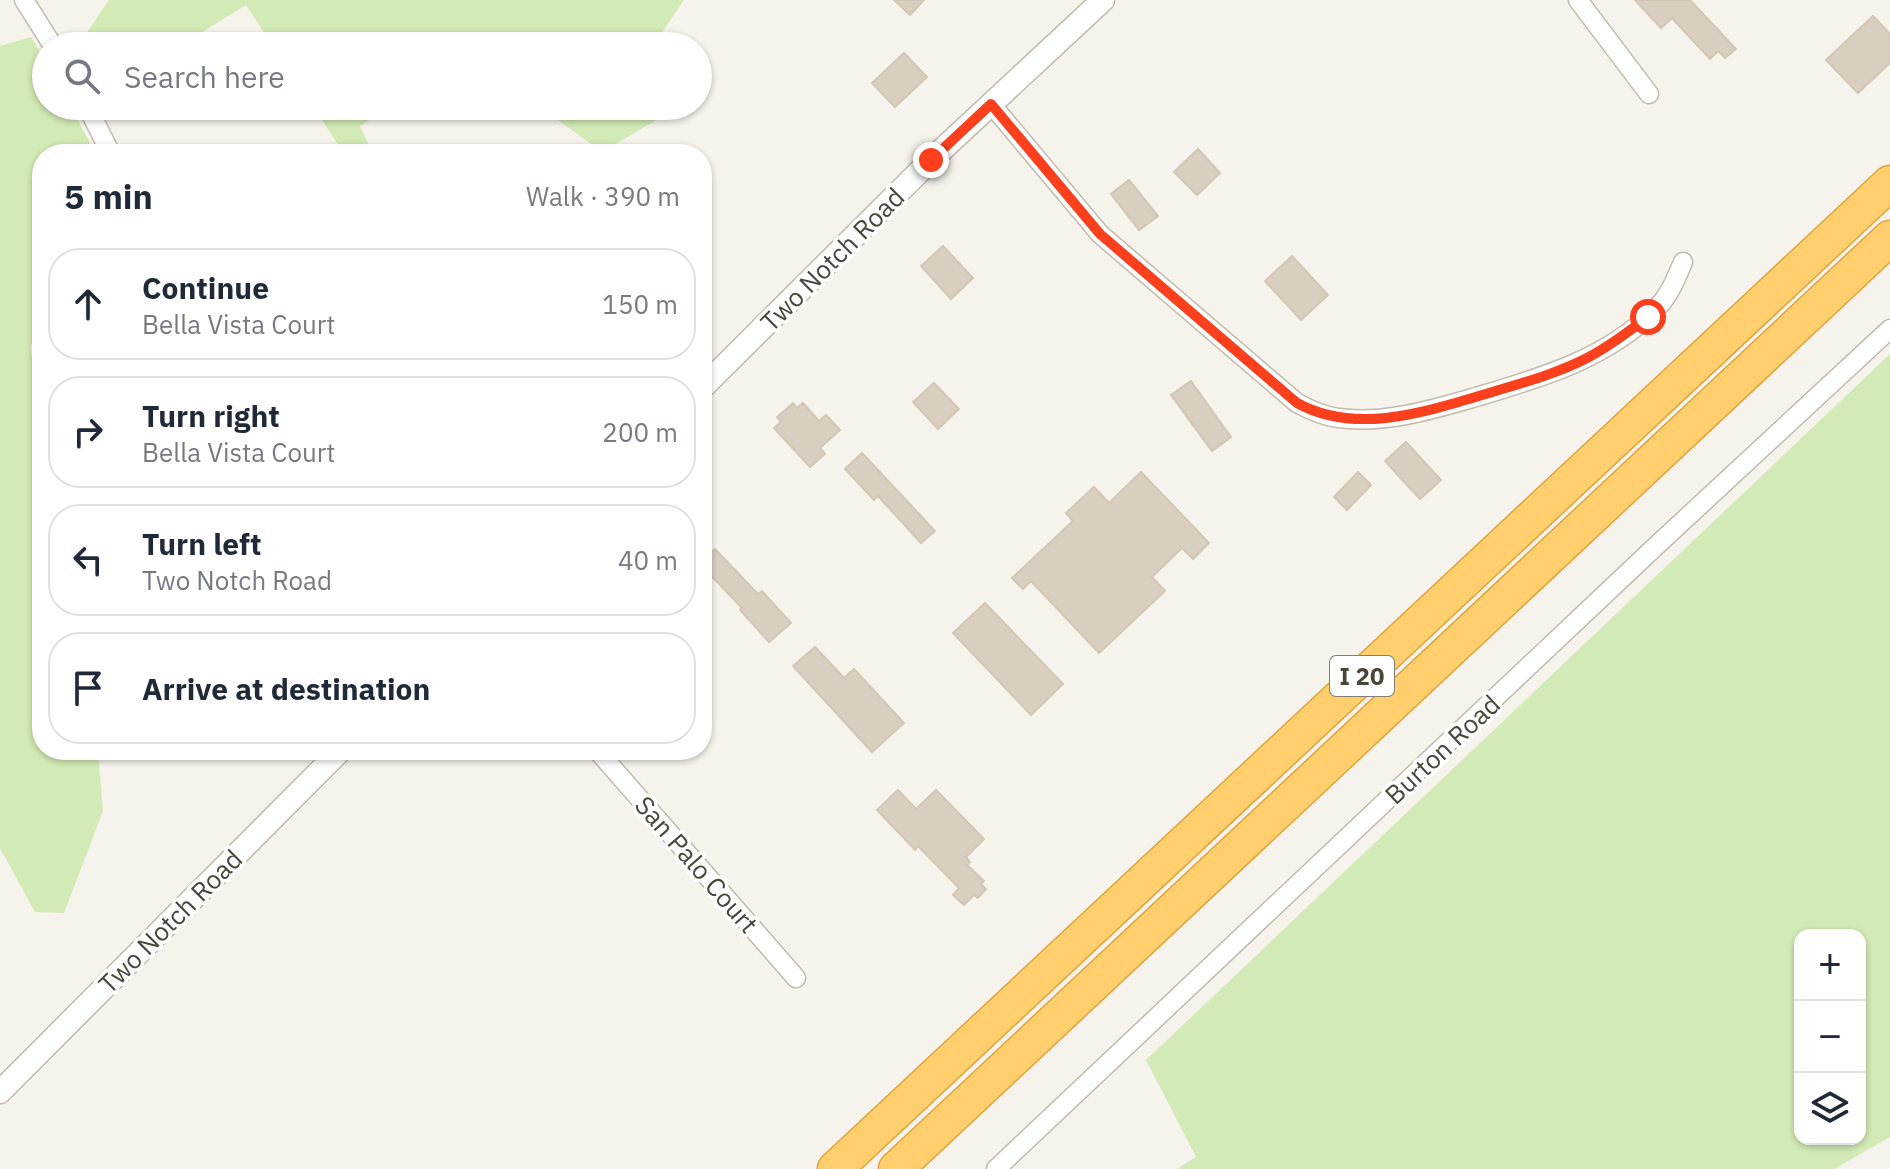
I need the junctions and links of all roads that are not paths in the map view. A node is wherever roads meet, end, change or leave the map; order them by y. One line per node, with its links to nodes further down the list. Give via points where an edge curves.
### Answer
1 (24, 0): 4 (street)
2 (1103, 0): 6 (street, Two Notch Road)
3 (1578, 0): 5 (street)
4 (44, 32)
5 (1649, 94)
6 (991, 104): 11 (street, via 1121,254 1297,403 1324,415 1395,417 1562,370 1648,317 1667,295); 13 (street, Two Notch Road)
7 (94, 120): 8 (street)
8 (106, 144)
9 (1890, 183): 18 (highway, I 20)
10 (1890, 238): 19 (highway, I 20)
11 (1683, 262)
12 (1890, 329): 20 (street, Burton Road)
13 (712, 378)
14 (331, 760): 17 (street, Two Notch Road)
15 (606, 760): 16 (street, San Palo Court)
16 (796, 978)
17 (0, 1092)
18 (835, 1169)
19 (896, 1169)
20 (996, 1169)

